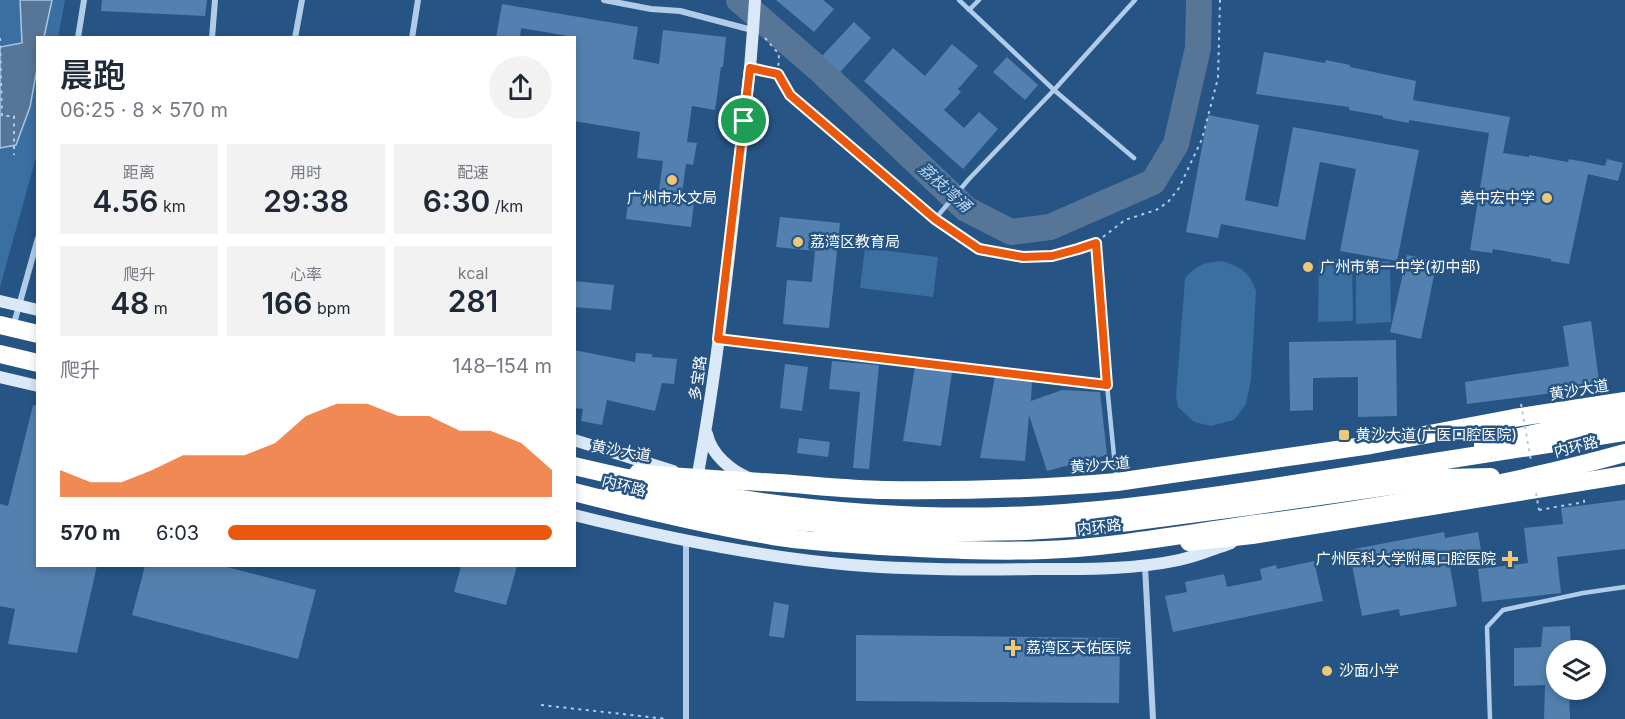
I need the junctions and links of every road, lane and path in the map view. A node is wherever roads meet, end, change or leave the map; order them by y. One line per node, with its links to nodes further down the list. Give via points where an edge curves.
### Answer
1 (84, 0): 13 (street)
2 (215, 0): 14 (street)
3 (302, 0): 15 (street)
4 (418, 0): 16 (street)
5 (604, 0): 12 (street, via 680,11)
6 (756, 0): 12 (main road, 多宝路, bridge)
7 (959, 0): 11 (lane)
8 (978, 0): 11 (lane)
9 (1135, 0): 19 (lane)
10 (1220, 0): 23 (path, via 1218,78 1202,139 1179,188 1156,210 1125,220)
11 (969, 10): 19 (lane)
12 (753, 30): 18 (main road, 多宝路)
13 (78, 36)
14 (212, 36)
15 (295, 36)
16 (412, 36)
17 (0, 38): 20 (path, via 2,116 14,116)
18 (750, 68): 22 (path, via 778,74 790,95); 31 (main road, 多宝路)
19 (1054, 90): 21 (lane); 22 (lane)
20 (14, 155)
21 (1134, 158)
22 (935, 219): 23 (path, via 979,249 1023,257 1052,256)
23 (1096, 243): 35 (lane)
24 (36, 245): 26 (street)
25 (0, 301): 26 (main road)
26 (18, 305): 27 (main road); 28 (street)
27 (36, 310)
28 (4, 328): 29 (highway); 30 (highway)
29 (36, 334)
30 (36, 338)
31 (718, 339): 35 (lane); 40 (main road, 多宝路)
32 (0, 355): 33 (highway)
33 (36, 364)
34 (0, 377): 36 (main road)
35 (1107, 385): 53 (lane)
36 (36, 386)
37 (1625, 401): 53 (highway, 黄沙大道, via 1371,445)
38 (1521, 404): 45 (path, bridge)
39 (1625, 416): 47 (highway)
40 (706, 430): 50 (main road, 多宝路); 52 (main road, via 716,454 742,475)
41 (1625, 432): 47 (highway, 内环路)
42 (576, 441): 50 (main road)
43 (1625, 454): 49 (highway); 56 (highway, 内环路, bridge, via 1385,505 1142,541 1046,550 972,551 784,538 685,520)
44 (576, 460): 50 (highway, 黄沙大道, via 636,473)
45 (1531, 463)
46 (576, 466): 58 (highway, 内环路, bridge, via 771,503 953,516 1005,516)
47 (1385, 469): 58 (highway, 内环路)
48 (1625, 476): 62 (highway)
49 (1491, 477): 58 (highway); 64 (highway)
50 (697, 479): 52 (highway, 黄沙大道); 61 (main road, via 679,504)
51 (576, 482): 58 (highway, bridge, via 738,513 906,532 1072,528 1140,520)
52 (761, 482): 55 (highway, 黄沙大道)
53 (1117, 482): 55 (highway, 黄沙大道, via 1029,488)
54 (1535, 487): 59 (path, bridge)
55 (882, 490): 65 (highway, via 871,494 857,509 857,531)
56 (576, 493)
57 (576, 494): 61 (highway)
58 (1249, 498)
59 (1539, 510)
60 (576, 515): 63 (main road)
61 (657, 515)
62 (1252, 535): 64 (highway); 66 (main road, via 1198,555)
63 (686, 541): 65 (main road, via 767,555); 70 (street)
64 (1070, 551): 65 (highway)
65 (866, 557): 66 (main road, via 978,570)
66 (1145, 566): 71 (street)
67 (1625, 587): 72 (lane, via 1503,609 1487,627)
68 (541, 705): 69 (path)
69 (667, 719)
70 (686, 719)
71 (1153, 719)
72 (1490, 719)

